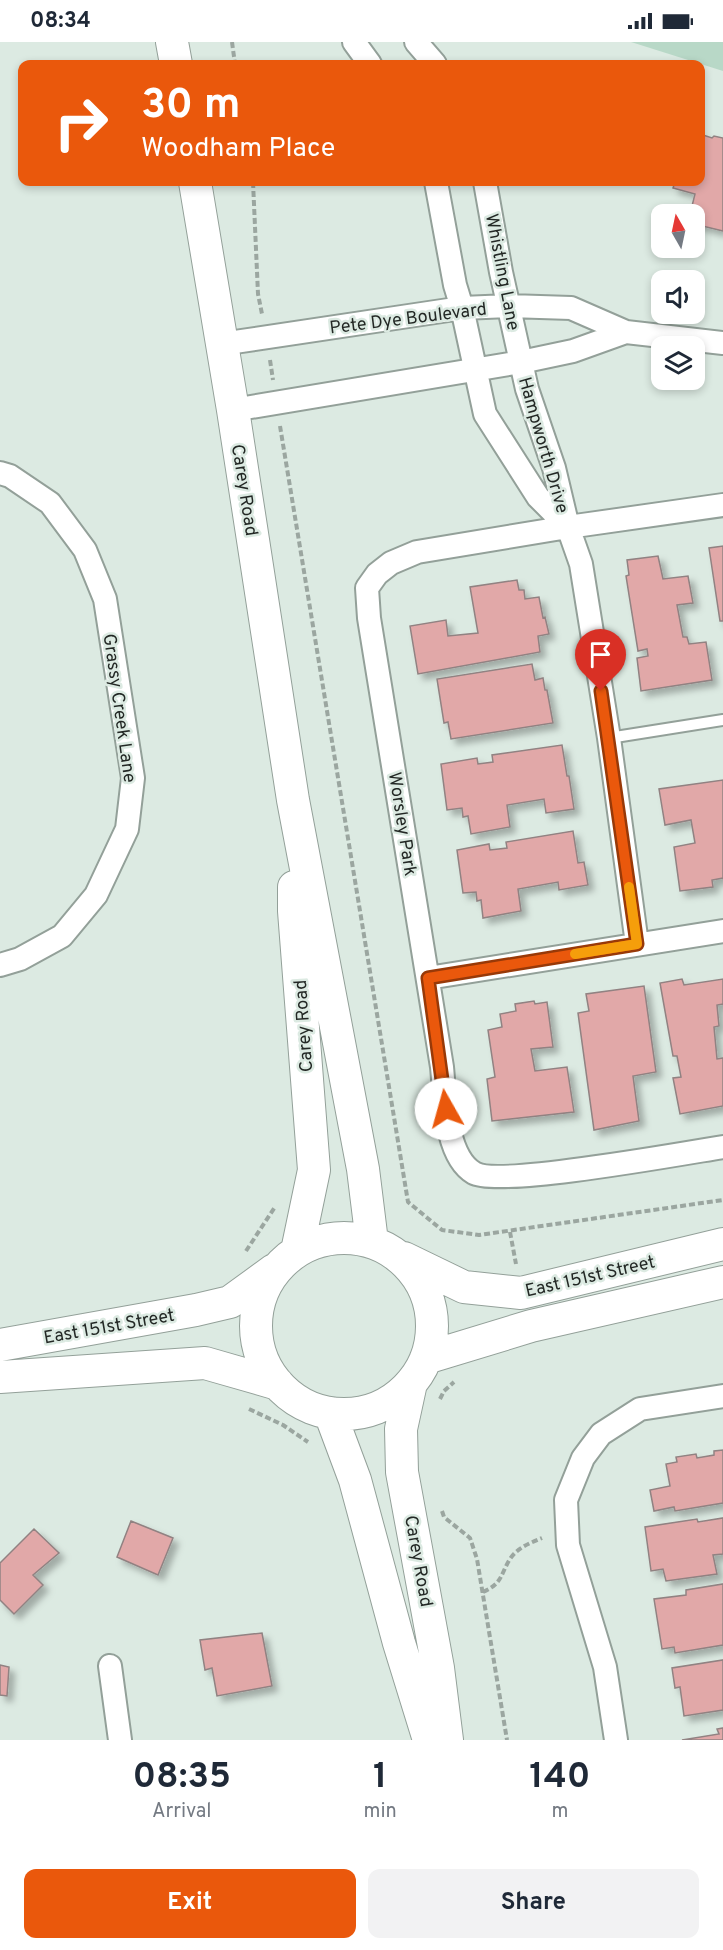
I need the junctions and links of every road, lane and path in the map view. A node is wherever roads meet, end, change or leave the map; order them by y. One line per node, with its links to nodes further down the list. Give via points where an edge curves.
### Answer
1 (172, 42): 5 (street)
2 (232, 42): 6 (path)
3 (354, 42): 7 (street)
4 (416, 42): 8 (street)
5 (175, 60)
6 (234, 60)
7 (367, 60)
8 (432, 60)
9 (196, 186): 18 (street, Carey Road)
10 (254, 186): 16 (path, via 258,294)
11 (437, 186): 14 (street)
12 (486, 186): 13 (street, Whistling Lane)
13 (508, 306): 14 (street, Pete Dye Boulevard); 15 (street, Pete Dye Boulevard, via 571,308); 19 (street, Whistling Lane)
14 (462, 308): 16 (street, Pete Dye Boulevard); 20 (street, Hampworth Drive)
15 (626, 332): 17 (street, Pete Dye Boulevard); 19 (street, Pete Dye Boulevard, via 573,351)
16 (267, 337): 18 (street, Pete Dye Boulevard); 21 (path)
17 (723, 343)
18 (221, 344): 22 (street, Carey Road)
19 (521, 362): 20 (street, Pete Dye Boulevard); 25 (street, Hampworth Drive)
20 (475, 370): 21 (street, Pete Dye Boulevard); 25 (street, Hampworth Drive, via 485,414 538,497)
21 (276, 404): 22 (street, Pete Dye Boulevard); 36 (path, via 408,1202 442,1230 479,1235)
22 (233, 410): 28 (street, Carey Road)
23 (0, 473): 31 (street, Grassy Creek Lane, via 50,503 86,550 105,599 133,777 128,829 96,895 62,936)
24 (723, 505): 25 (street, Worsley Park)
25 (568, 527): 27 (street, Hampworth Drive, via 581,564); 32 (street, Worsley Park, via 417,552 391,563 367,588)
26 (723, 720): 27 (lane)
27 (609, 738): 30 (street, Hampworth Drive)
28 (294, 800): 38 (street, Carey Road, via 363,1169); 40 (street, Carey Road, via 294,911 314,1170)
29 (723, 931): 30 (street)
30 (637, 944): 32 (street)
31 (0, 964)
32 (428, 978): 33 (street, Worsley Park, via 450,1133 459,1157 475,1174 504,1177 557,1172)
33 (723, 1147)
34 (278, 1199): 39 (path)
35 (723, 1200): 36 (path)
36 (510, 1232): 41 (path)
37 (723, 1244): 38 (street, East 151st Street, via 521,1293 464,1287)
38 (382, 1247): 40 (street, via 347,1238 321,1241); 44 (street, via 414,1272 428,1299 433,1329)
39 (240, 1258)
40 (287, 1260): 43 (street, East 151st Street, via 230,1302); 46 (street, via 264,1289 256,1314 257,1339 264,1363)
41 (518, 1274)
42 (723, 1282): 44 (street, East 151st Street, via 531,1326)
43 (0, 1345)
44 (419, 1371): 49 (street, via 388,1402 360,1413); 57 (street, Carey Road, via 401,1429 402,1472 438,1668)
45 (0, 1377): 46 (street, East 151st Street, via 205,1363)
46 (278, 1384): 49 (street, via 302,1403)
47 (723, 1396): 52 (street, via 640,1409 601,1434 583,1458 566,1500)
48 (247, 1408): 50 (path, via 284,1425)
49 (330, 1413): 56 (street, Carey Road, via 355,1480)
50 (312, 1447)
51 (441, 1509): 53 (path, via 444,1517 470,1538)
52 (567, 1533): 53 (path, via 526,1544 510,1559 494,1587); 59 (street, via 604,1667)
53 (483, 1592): 58 (path)
54 (110, 1666): 55 (street)
55 (120, 1740)
56 (429, 1740)
57 (447, 1740)
58 (507, 1740)
59 (616, 1740)

